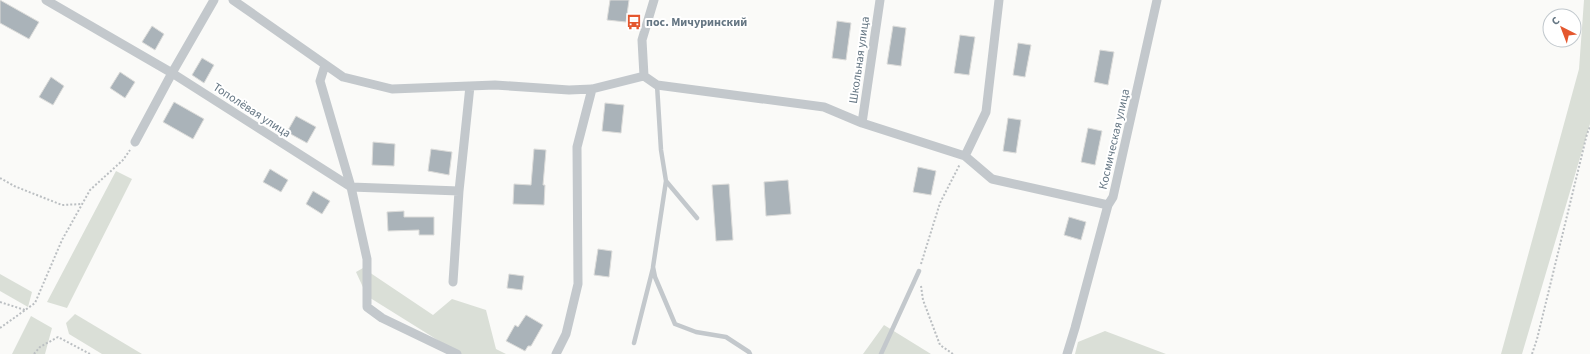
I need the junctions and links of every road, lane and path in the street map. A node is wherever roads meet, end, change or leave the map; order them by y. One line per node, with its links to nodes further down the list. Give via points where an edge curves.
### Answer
1 (46, 0): 9 (street, Тополёвая улица)
2 (214, 0): 9 (street)
3 (233, 0): 8 (street)
4 (654, 0): 10 (street, via 642,40)
5 (880, 0): 14 (street, Школьная улица)
6 (999, 0): 17 (street, via 986,112)
7 (1157, 0): 23 (street, Космическая улица, via 1114,197)
8 (325, 65): 12 (street, via 343,77 392,89); 20 (street, via 320,81)
9 (172, 73): 16 (street); 20 (street, Тополёвая улица)
10 (644, 76): 11 (street); 13 (street)
11 (657, 85): 14 (street, via 824,107); 19 (lane, via 661,150)
12 (470, 86): 13 (street); 21 (street)
13 (592, 89): 35 (street, via 577,147 578,284 566,334)
14 (862, 123): 17 (street)
15 (1590, 127): 40 (path, via 1586,134)
16 (135, 142): 22 (path, via 123,160 90,190)
17 (965, 156): 23 (street, via 992,179); 26 (path, via 940,203)
18 (0, 178): 22 (path, via 62,205)
19 (666, 181): 24 (lane); 25 (lane)
20 (351, 187): 21 (street); 34 (street, via 367,259 367,307 382,318)
21 (459, 191): 27 (street)
22 (82, 204): 29 (path, via 62,240 35,303)
23 (1108, 205): 39 (street, Космическая улица)
24 (697, 218)
25 (653, 267): 31 (lane); 36 (lane, via 675,324 696,332 726,337)
26 (919, 271): 37 (lane); 38 (path, via 923,300 940,345)
27 (453, 282)
28 (0, 302): 29 (path)
29 (25, 310): 30 (path)
30 (0, 328)
31 (634, 343)
32 (34, 354): 33 (path, via 40,347 58,337)
33 (90, 354)
34 (457, 354)
35 (556, 354)
36 (750, 354)
37 (882, 354)
38 (953, 354)
39 (1067, 354)
40 (1532, 354)

